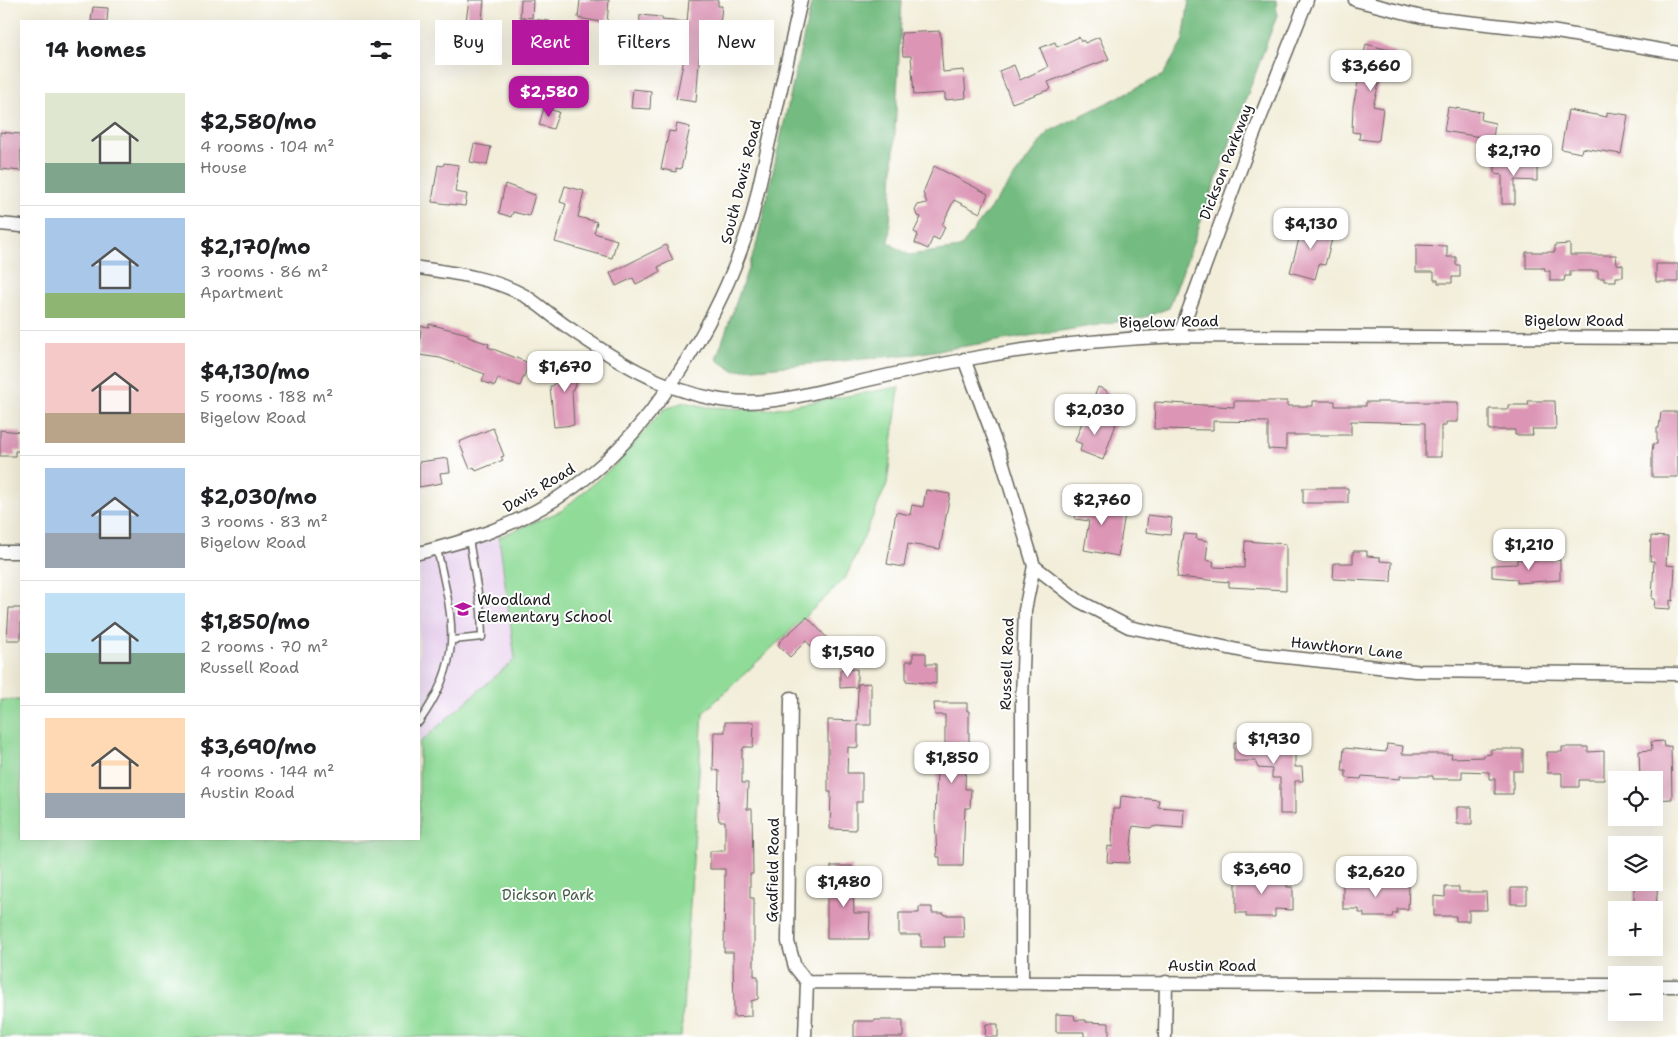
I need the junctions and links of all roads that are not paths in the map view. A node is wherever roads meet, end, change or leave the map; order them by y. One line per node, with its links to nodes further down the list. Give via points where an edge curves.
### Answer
1 (800, 0): 11 (street, South Davis Road, via 752,217 741,252 709,324)
2 (1307, 0): 8 (street, Dickson Parkway)
3 (1355, 0): 4 (street, via 1422,17 1552,31)
4 (1678, 53)
5 (0, 224): 6 (street)
6 (20, 226)
7 (420, 268): 11 (street, Bigelow Road, via 489,281 526,296 597,348)
8 (1178, 336): 9 (street, Bigelow Road); 10 (street, Bigelow Road, via 1068,343)
9 (1678, 338)
10 (964, 360): 11 (street, Bigelow Road, via 800,397 763,401 715,399); 17 (street, Russell Road, via 998,450)
11 (669, 386): 12 (street, Davis Road, via 643,420 588,477 532,513)
12 (469, 539): 13 (street, Davis Road); 18 (lane, via 482,637)
13 (437, 549): 16 (street, Davis Road); 18 (lane)
14 (0, 552): 15 (street)
15 (20, 552)
16 (420, 553)
17 (1034, 566): 19 (street, Hawthorn Lane, via 1079,601 1129,627 1257,654 1416,671); 22 (street, Russell Road, via 1025,610 1022,700)
18 (453, 640): 21 (lane, via 447,669 433,702)
19 (1678, 674)
20 (791, 698): 23 (street, Gadfield Road, via 788,942 795,967)
21 (420, 721)
22 (1022, 981): 23 (street, Austin Road); 24 (street, Austin Road)
23 (807, 982): 28 (street)
24 (1166, 982): 25 (street, Austin Road); 29 (street)
25 (1608, 985)
26 (1663, 986): 27 (street)
27 (1678, 986)
28 (806, 1037)
29 (1165, 1037)

